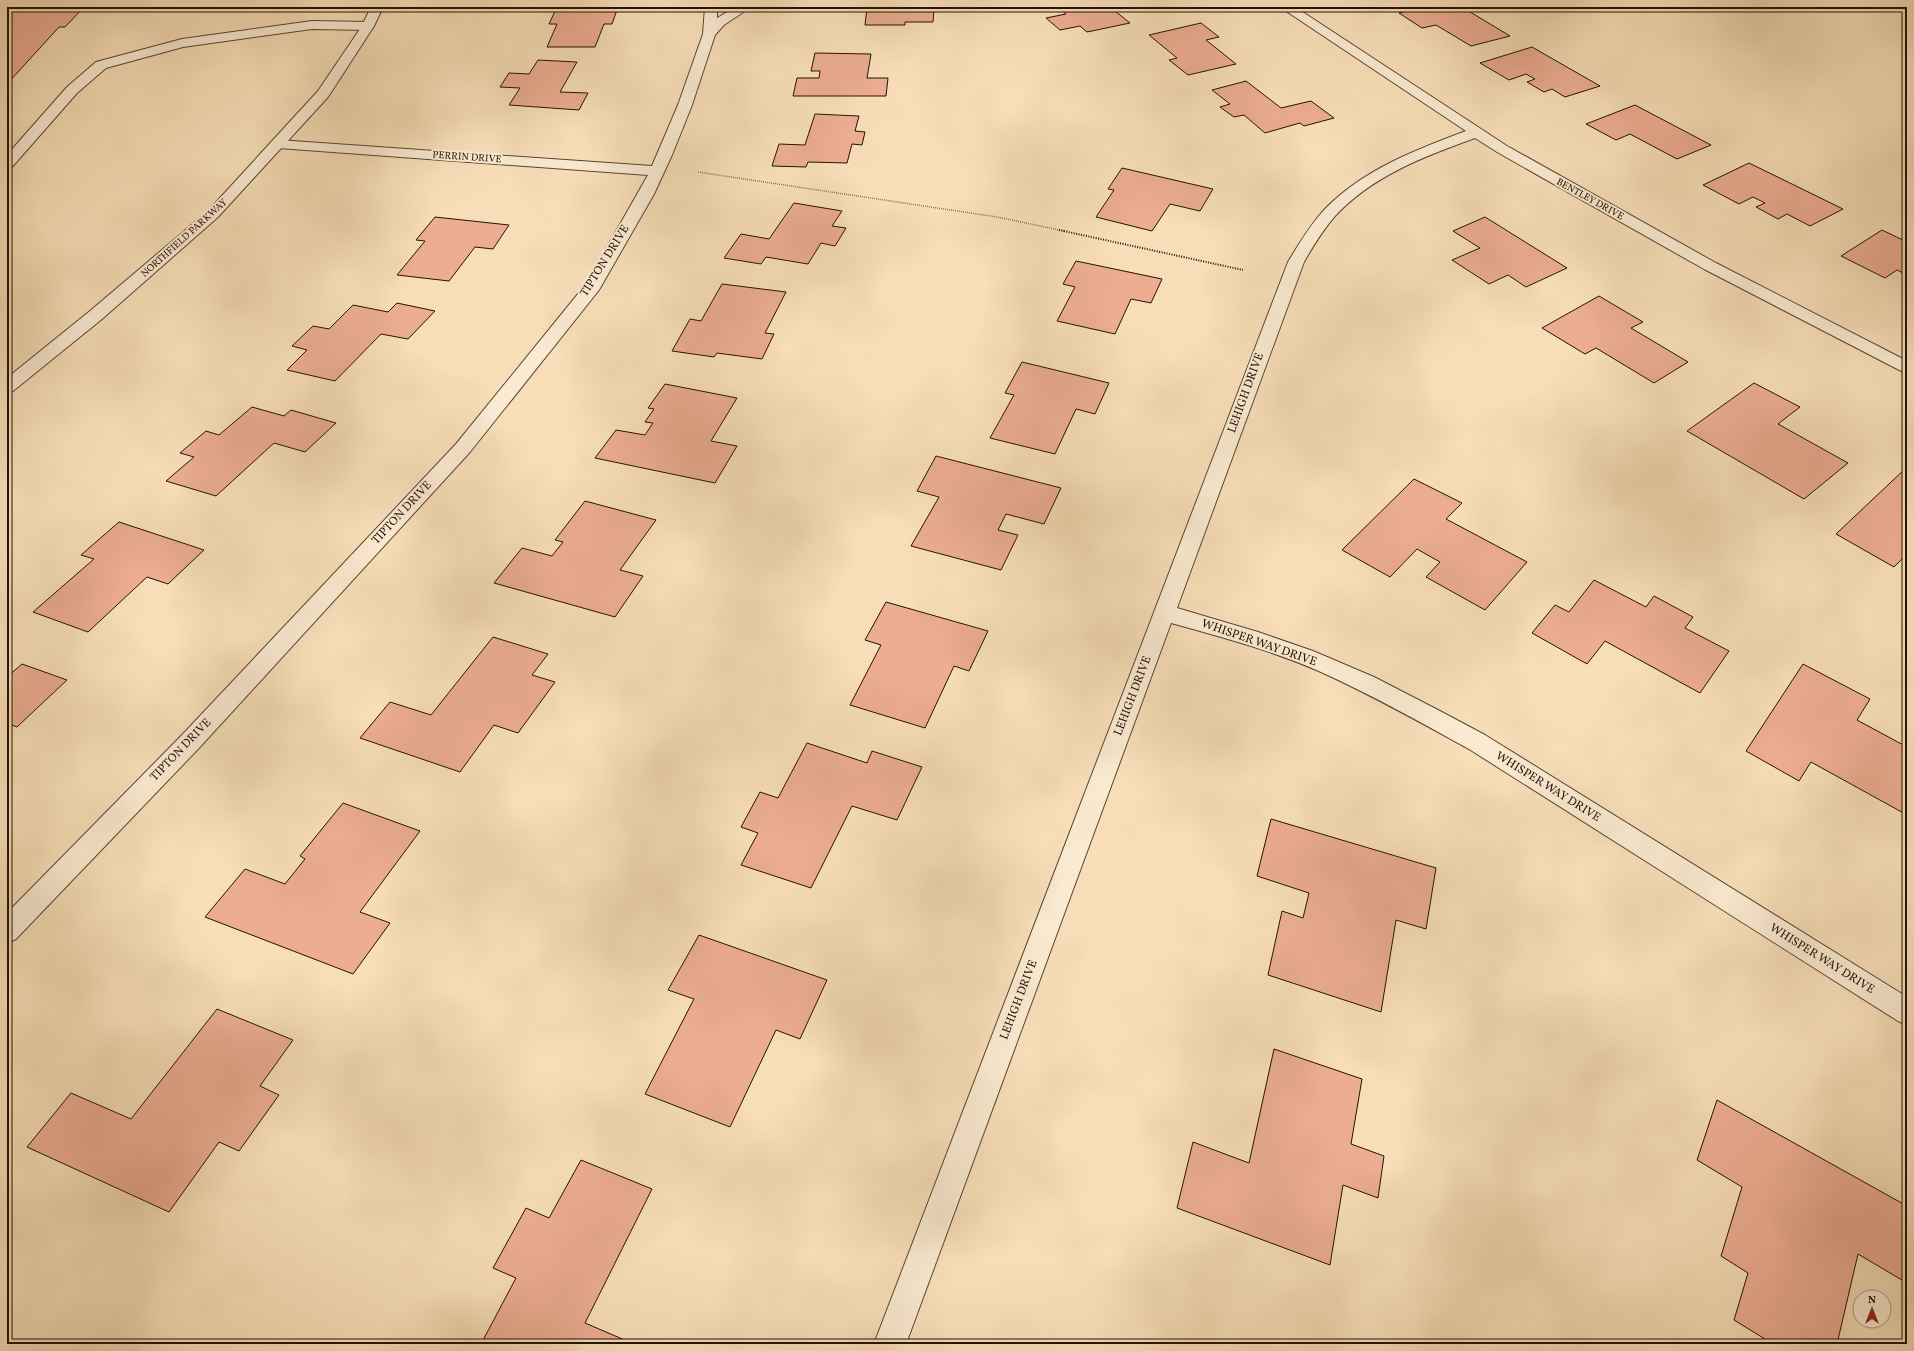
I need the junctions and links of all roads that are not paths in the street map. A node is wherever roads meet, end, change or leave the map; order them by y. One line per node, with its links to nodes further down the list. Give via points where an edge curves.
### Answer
1 (377, 7): 5 (street, NORTHFIELD PARKWAY)
2 (711, 7): 6 (street, TIPTON DRIVE)
3 (745, 7): 6 (street, TIPTON DRIVE, via 719,22)
4 (1286, 7): 7 (street, BENTLEY DRIVE)
5 (368, 26): 8 (street, NORTHFIELD PARKWAY, via 323,94); 9 (street, via 312,24 182,43 100,65 72,90)
6 (709, 34): 10 (street, TIPTON DRIVE, via 685,105)
7 (1475, 133): 11 (street, BENTLEY DRIVE, via 1710,266); 13 (street, LEHIGH DRIVE, via 1398,163 1377,175 1328,213 1307,241 1283,293)
8 (278, 144): 10 (street, PERRIN DRIVE); 12 (street, NORTHFIELD PARKWAY, via 213,214 96,315)
9 (7, 164)
10 (657, 171): 14 (street, TIPTON DRIVE, via 593,286 463,448 191,741)
11 (1907, 368)
12 (7, 387)
13 (1164, 613): 15 (street, WHISPER WAY DRIVE, via 1288,651 1349,675 1413,706 1476,742); 16 (street, LEHIGH DRIVE)
14 (7, 931)
15 (1907, 1012)
16 (890, 1344)

